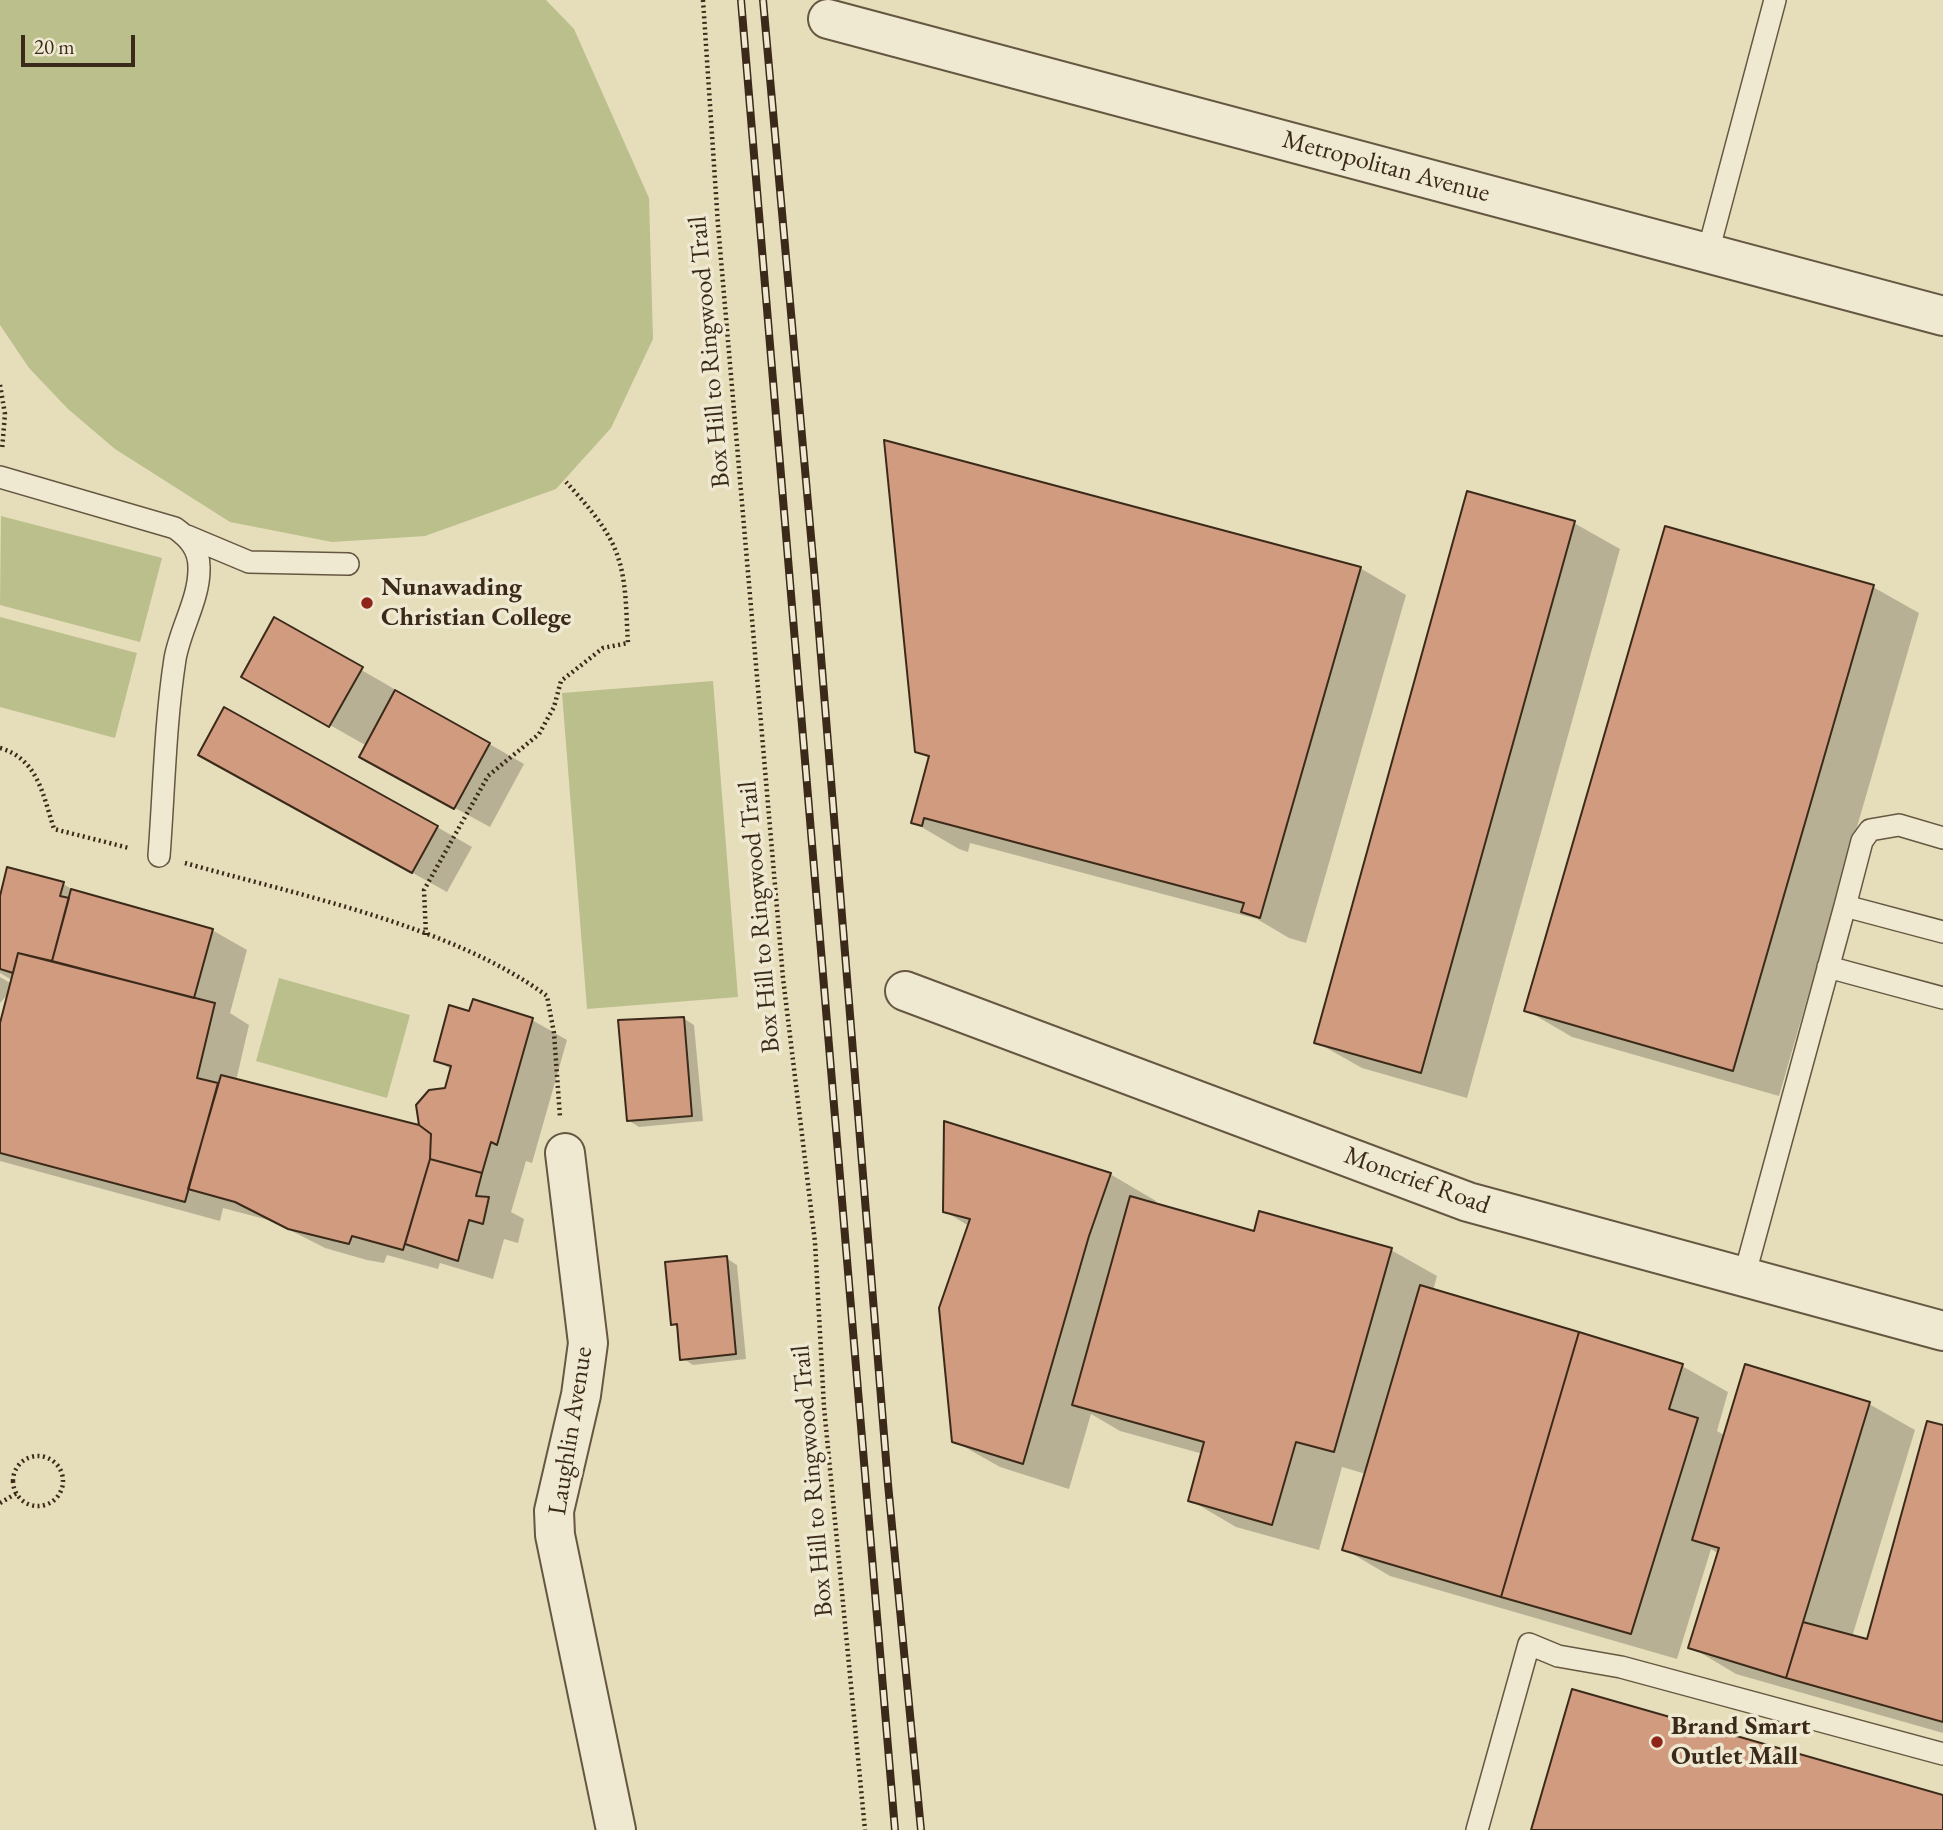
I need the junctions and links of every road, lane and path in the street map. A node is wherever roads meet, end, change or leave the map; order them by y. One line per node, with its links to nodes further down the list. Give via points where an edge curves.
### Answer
1 (703, 0): 28 (path, Box Hill to Ringwood Trail, via 780,951 815,1241 824,1407)
2 (1775, 0): 4 (lane)
3 (828, 19): 4 (street, Metropolitan Avenue)
4 (1708, 252): 5 (street, Metropolitan Avenue)
5 (1943, 316)
6 (0, 385): 7 (path, via 5,429)
7 (0, 460)
8 (0, 477): 10 (lane, via 176,528)
9 (566, 482): 17 (path, via 617,554 628,643 603,648 561,681 554,707 539,734 488,776 424,890)
10 (187, 536): 11 (lane, via 249,562); 14 (lane, via 198,552 200,568 174,664)
11 (348, 564)
12 (0, 748): 14 (path, via 17,753 26,762 54,829)
13 (1943, 838): 15 (lane, via 1899,825 1870,830 1862,841)
14 (159, 856): 17 (path)
15 (1845, 906): 16 (lane); 18 (lane)
16 (1943, 932)
17 (426, 935): 21 (path, via 521,977 547,996)
18 (1828, 967): 20 (lane); 22 (lane)
19 (905, 991): 22 (street, Moncrief Road, via 1468,1202)
20 (1943, 998)
21 (565, 1153): 27 (street, Laughlin Avenue, via 588,1343 582,1395 554,1511 555,1535)
22 (1744, 1277): 23 (street, Moncrief Road)
23 (1942, 1327)
24 (17, 1493): 24 (path, via 32,1506 48,1504 63,1484 59,1468 47,1458 24,1460 14,1473); 25 (path)
25 (0, 1503)
26 (1943, 1754): 29 (lane, via 1621,1667 1558,1656 1529,1644)
27 (616, 1830)
28 (865, 1830)
29 (1477, 1830)

